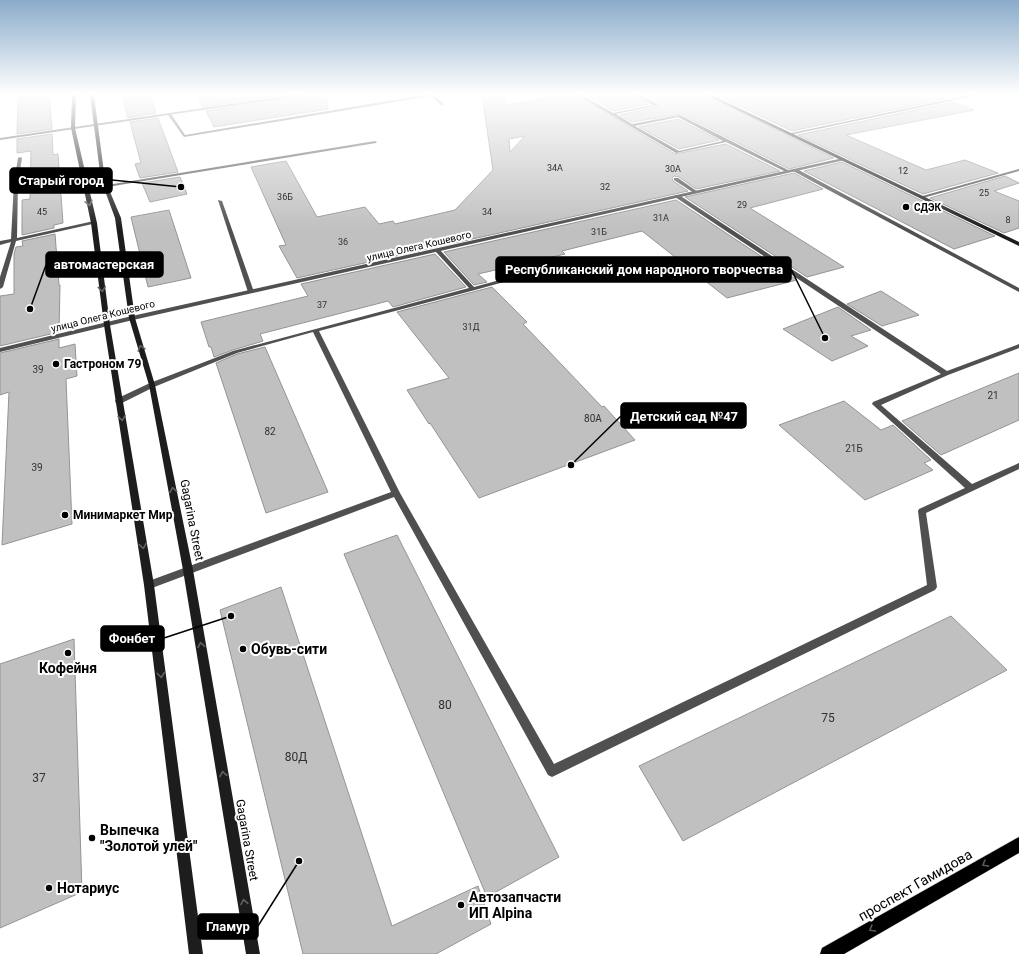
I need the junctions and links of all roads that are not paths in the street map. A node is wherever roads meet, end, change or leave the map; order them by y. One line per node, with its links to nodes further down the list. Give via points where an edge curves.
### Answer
1 (76, 140): 19 (main road, one-way to 19)
2 (99, 140): 14 (main road, Gagarina Street, via 103,180)
3 (657, 140): 6 (street, via 678,152)
4 (724, 140): 6 (street)
5 (802, 140): 9 (main road)
6 (727, 141): 12 (street)
7 (375, 142): 14 (street)
8 (20, 158): 20 (street, via 16,182)
9 (843, 159): 10 (street, улица Олега Кошевого); 17 (main road)
10 (795, 170): 12 (street, улица Олега Кошевого); 27 (street)
11 (1019, 170): 17 (street)
12 (788, 171): 15 (street, улица Олега Кошевого)
13 (676, 179): 15 (street)
14 (107, 186): 29 (main road, Gagarina Street, via 118,218)
15 (696, 192): 16 (street, улица Олега Кошевого)
16 (677, 196): 23 (street, улица Олега Кошевого); 34 (street)
17 (921, 197): 22 (main road)
18 (220, 201): 28 (street)
19 (94, 222): 20 (street); 30 (main road, one-way to 30)
20 (14, 240): 21 (street); 25 (street)
21 (0, 243)
22 (1019, 244)
23 (438, 251): 26 (street); 28 (street, улица Олега Кошевого)
24 (569, 263): 26 (street)
25 (0, 287)
26 (473, 289): 31 (street)
27 (1019, 290)
28 (251, 292): 29 (street, улица Олега Кошевого)
29 (132, 318): 30 (street, улица Олега Кошевого); 35 (main road, Gagarina Street, one-way to 29)
30 (107, 325): 33 (street, улица Олега Кошевого); 36 (main road)
31 (315, 330): 35 (street, via 235,352); 39 (street)
32 (1019, 346): 34 (street)
33 (0, 350)
34 (946, 374): 38 (street, via 876,404)
35 (152, 385): 36 (street); 40 (main road, Gagarina Street, one-way to 35)
36 (119, 400): 41 (main road, one-way to 41)
37 (1019, 466): 38 (street)
38 (971, 488): 39 (street, via 922,511 932,587 552,771)
39 (396, 493): 40 (street)
40 (188, 570): 41 (street); 44 (main road, Gagarina Street, one-way to 40)
41 (149, 585): 43 (main road, one-way to 43)
42 (1019, 845): 45 (main road, проспект Гамидова, one-way to 45)
43 (196, 954)
44 (253, 954)
45 (828, 954)

